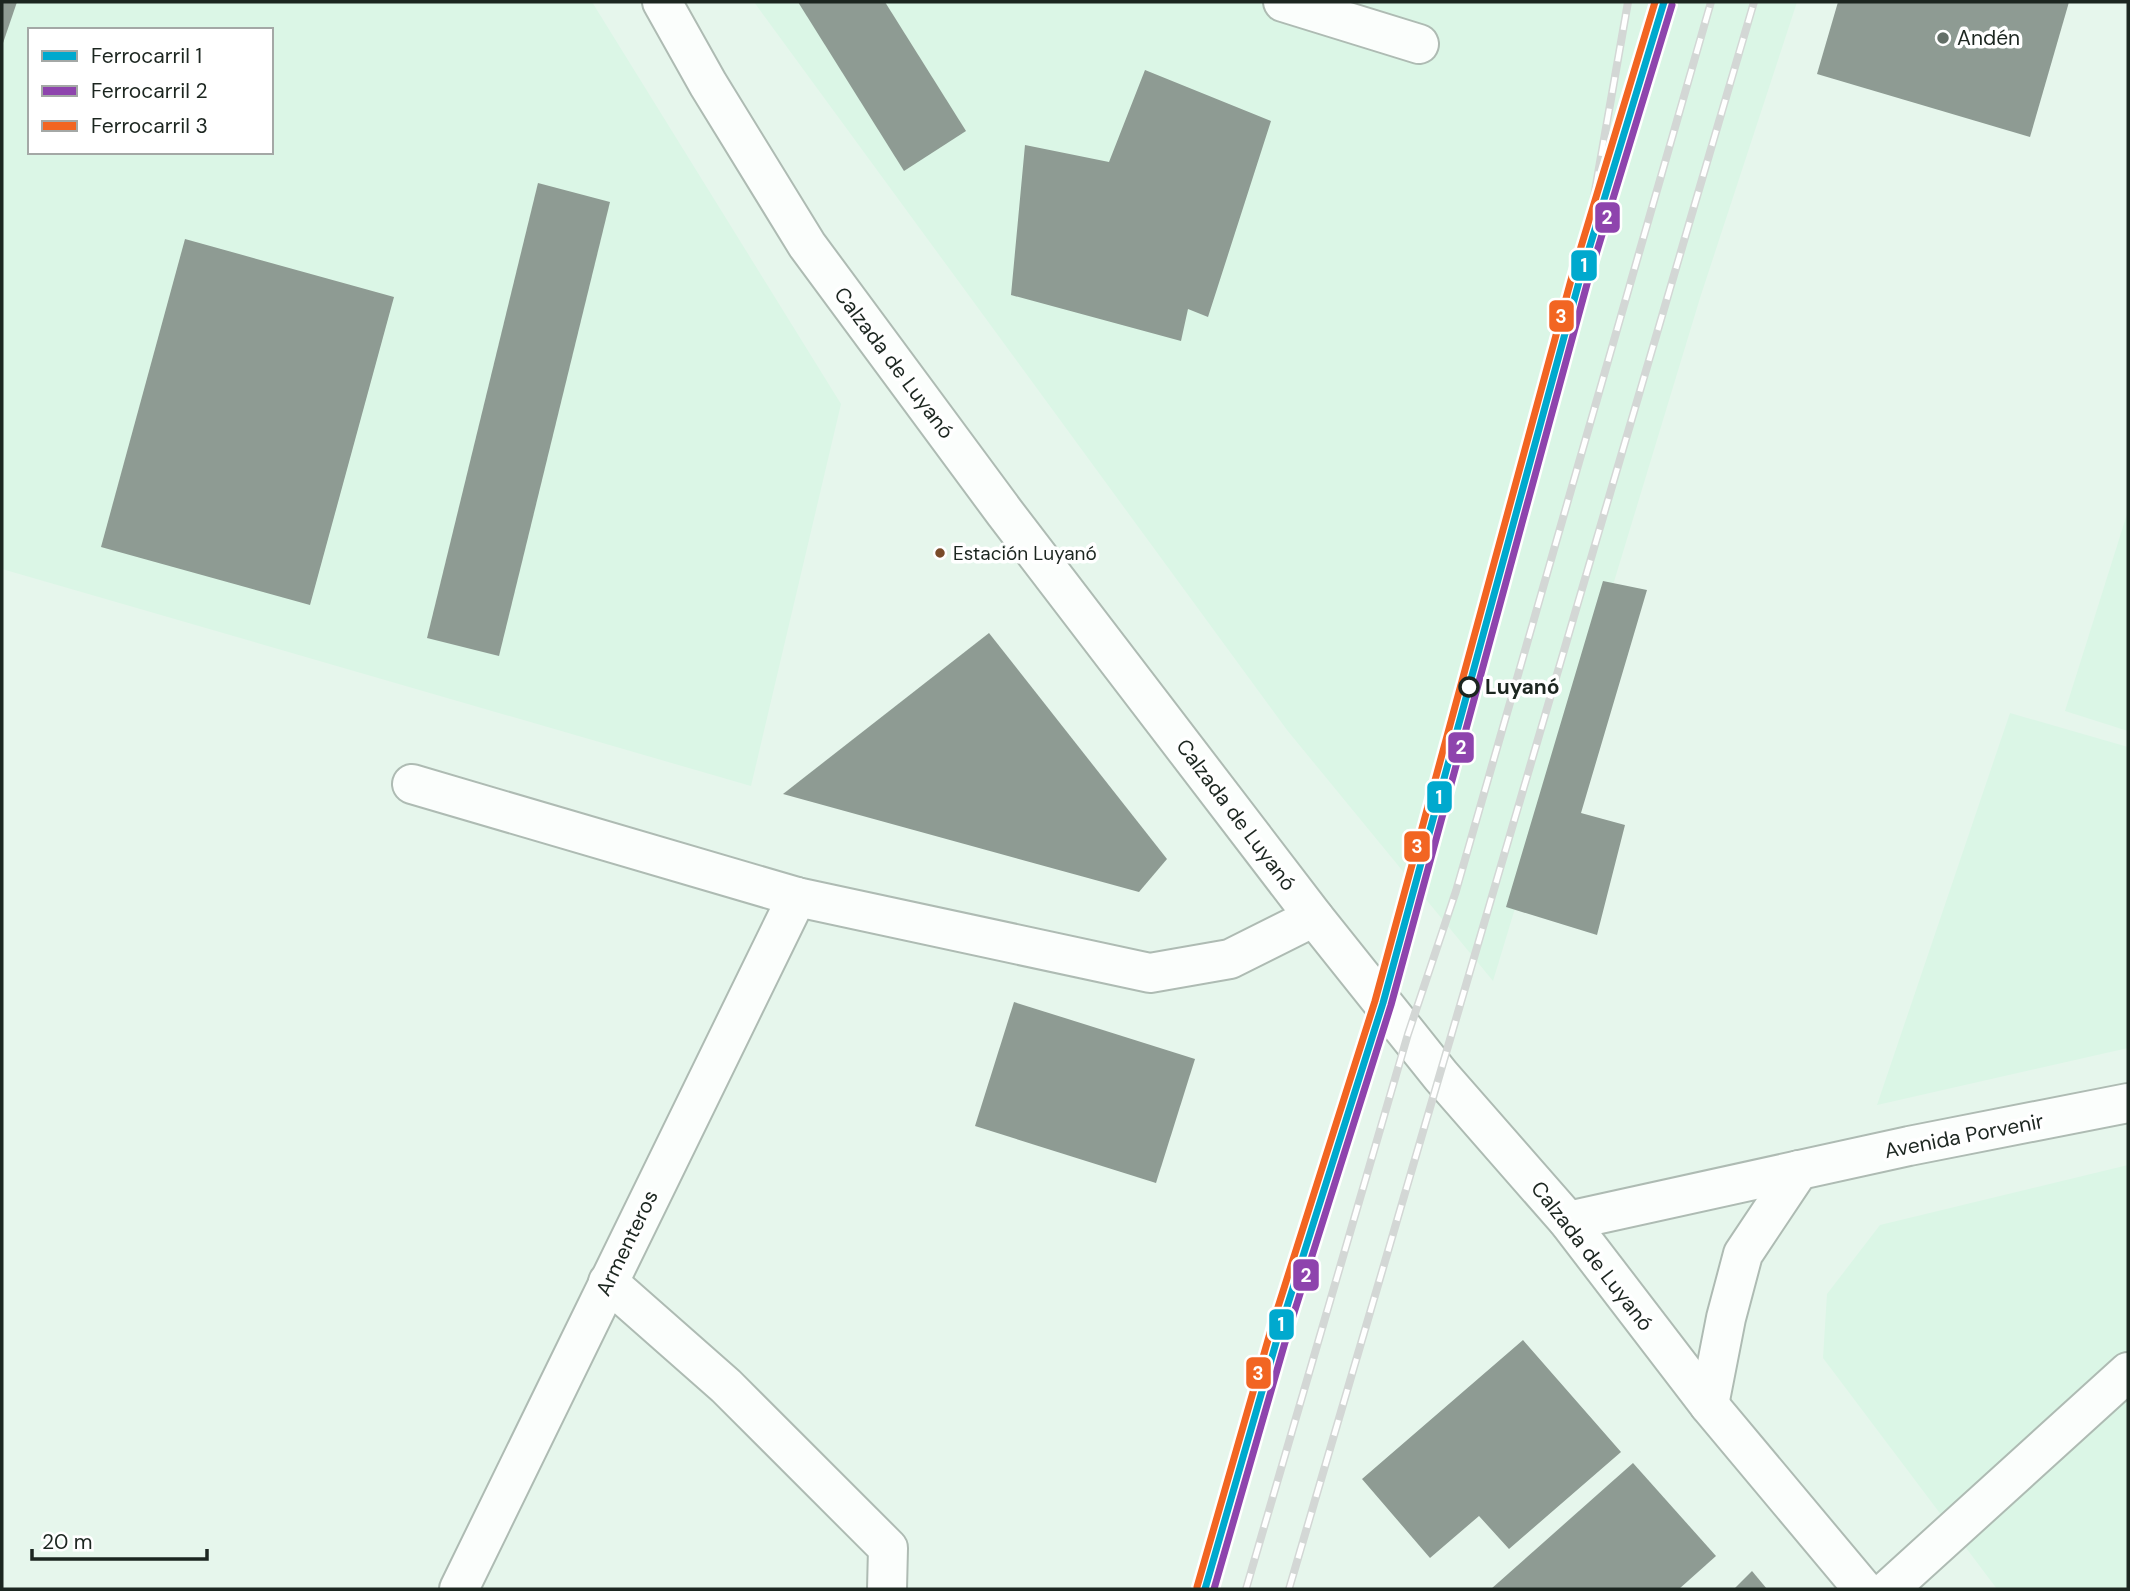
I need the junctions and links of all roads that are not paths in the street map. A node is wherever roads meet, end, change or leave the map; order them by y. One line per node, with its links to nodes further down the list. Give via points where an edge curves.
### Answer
1 (662, 2): 6 (main road, Calzada de Luyanó, via 807,245)
2 (1283, 2): 3 (main road)
3 (1419, 44)
4 (412, 784): 5 (main road)
5 (797, 897): 6 (main road, via 1150,973 1230,959); 10 (main road, Armenteros)
6 (1314, 917): 9 (main road, Calzada de Luyanó, via 1441,1076)
7 (2128, 1103): 8 (main road, Avenida Porvenir)
8 (1799, 1170): 9 (main road, Avenida Porvenir); 12 (main road, via 1742,1254)
9 (1568, 1221): 12 (main road, Calzada de Luyanó)
10 (608, 1282): 13 (main road, Armenteros); 14 (main road, via 726,1386 888,1548)
11 (2128, 1372): 16 (main road)
12 (1709, 1405): 15 (main road, Calzada de Luyanó)
13 (459, 1589)
14 (887, 1589)
15 (1863, 1589)
16 (1889, 1589)

